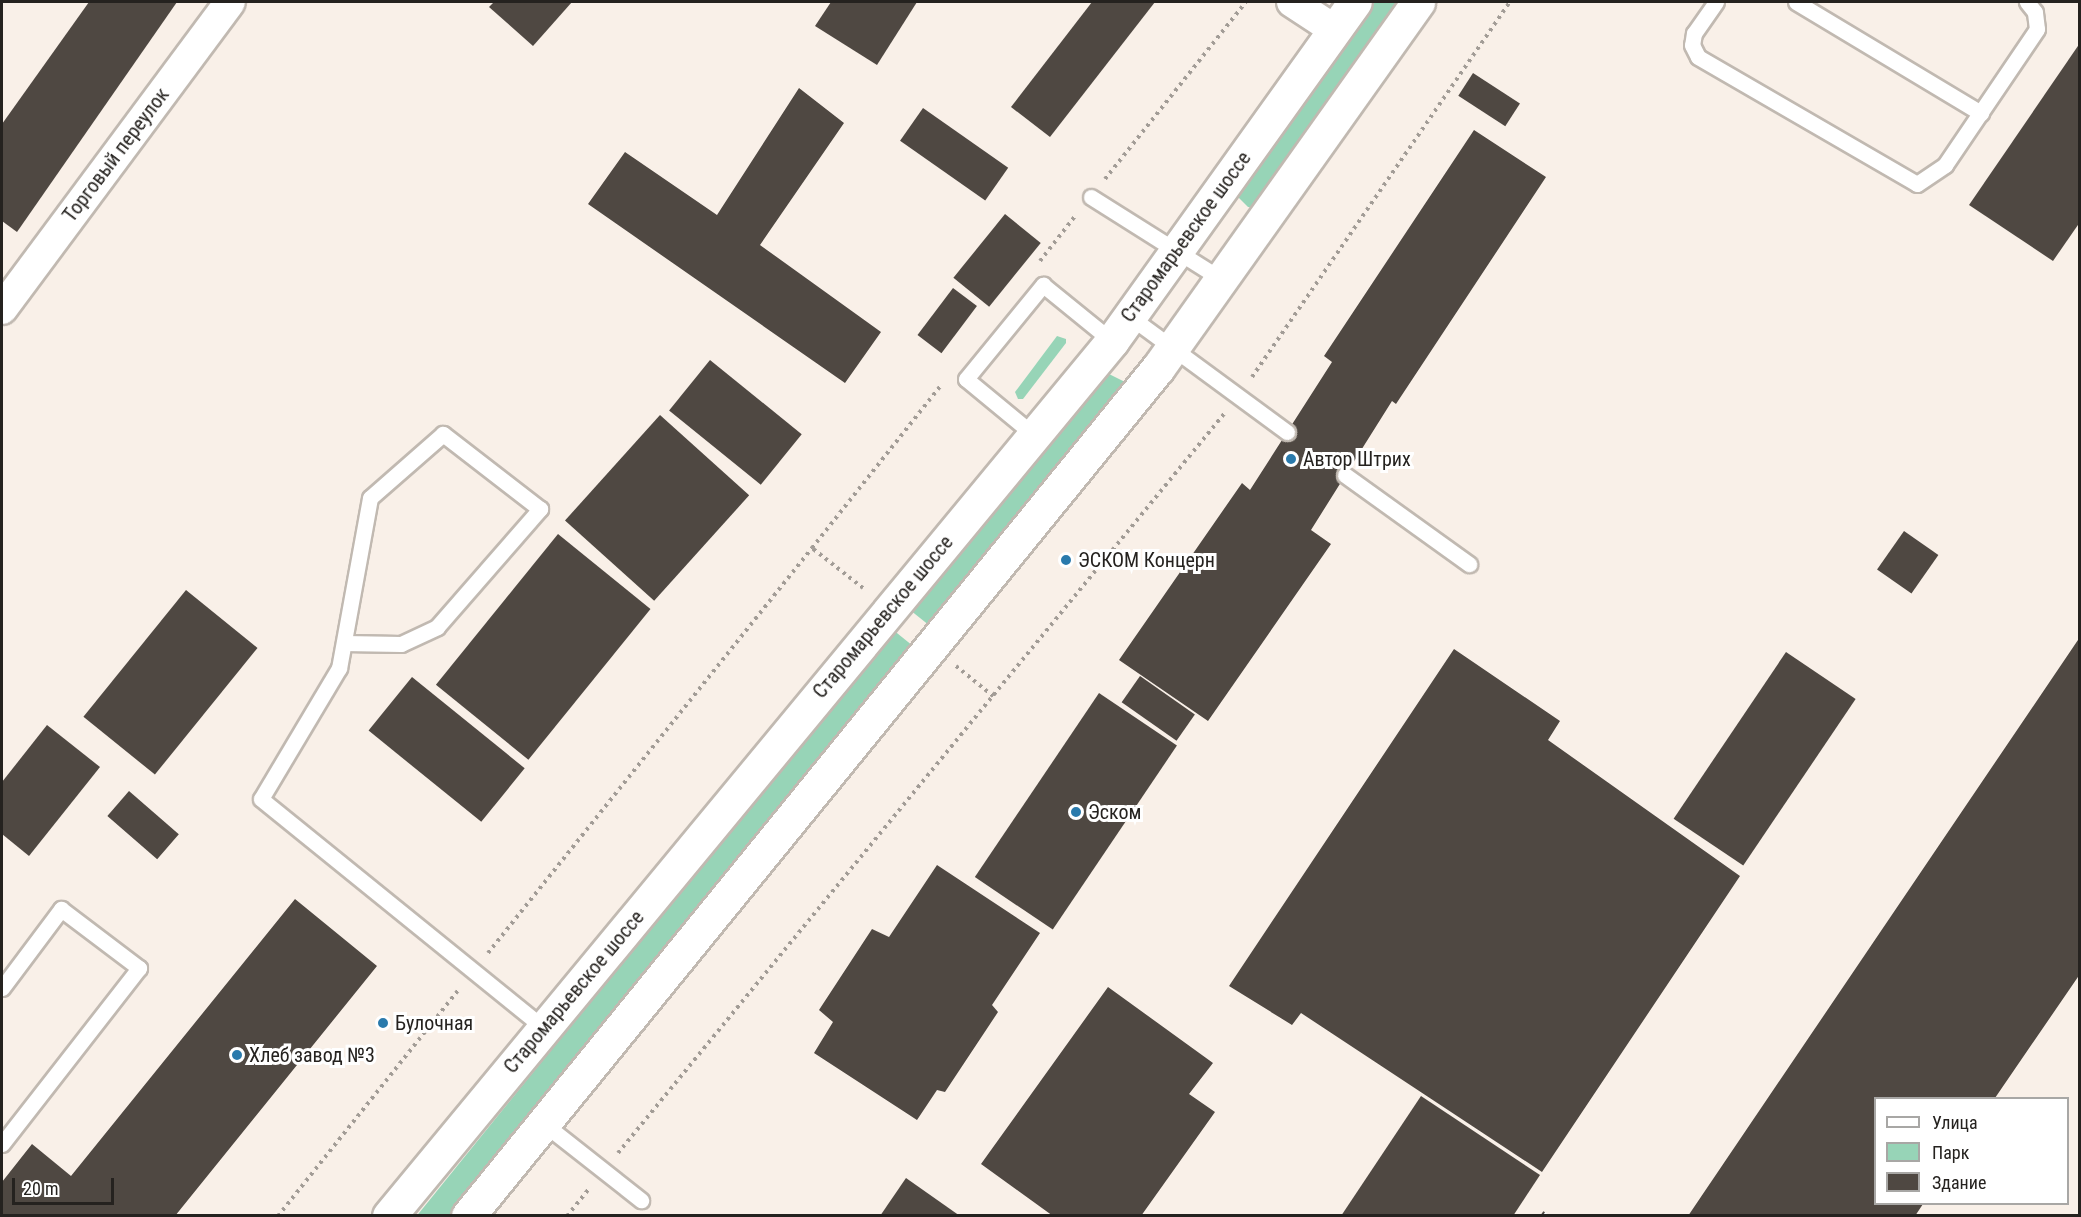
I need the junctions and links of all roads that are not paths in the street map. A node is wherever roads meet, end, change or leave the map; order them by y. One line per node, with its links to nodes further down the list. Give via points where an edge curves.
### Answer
1 (230, 2): 13 (street, Торговый переулок)
2 (1292, 2): 8 (street)
3 (1355, 2): 8 (main road, Старомарьевское шоссе)
4 (1418, 2): 12 (main road)
5 (1716, 2): 9 (lane, via 1694,33 1692,45 1698,57 1917,184 1946,165)
6 (1796, 2): 9 (lane)
7 (2027, 2): 9 (lane, via 2035,12 2037,29)
8 (1335, 30): 11 (main road, Старомарьевское шоссе)
9 (1981, 114)
10 (1091, 197): 11 (lane)
11 (1176, 251): 12 (lane); 14 (main road, Старомарьевское шоссе)
12 (1221, 279): 15 (main road)
13 (2, 309)
14 (1121, 328): 15 (lane); 17 (main road, Старомарьевское шоссе); 17 (lane, via 1043,285 966,379)
15 (1172, 348): 16 (lane); 23 (main road)
16 (1287, 432)
17 (1034, 435): 22 (main road, Старомарьевское шоссе)
18 (1345, 475): 19 (lane)
19 (1469, 564)
20 (344, 643): 20 (lane, via 370,498 442,434 540,509 437,627 401,644); 22 (lane, via 339,668 261,799)
21 (2, 988): 24 (lane, via 61,909 139,968)
22 (544, 1028): 26 (main road, Старомарьевское шоссе)
23 (543, 1123): 25 (lane); 27 (main road)
24 (2, 1144)
25 (641, 1200)
26 (389, 1215)
27 (468, 1215)

